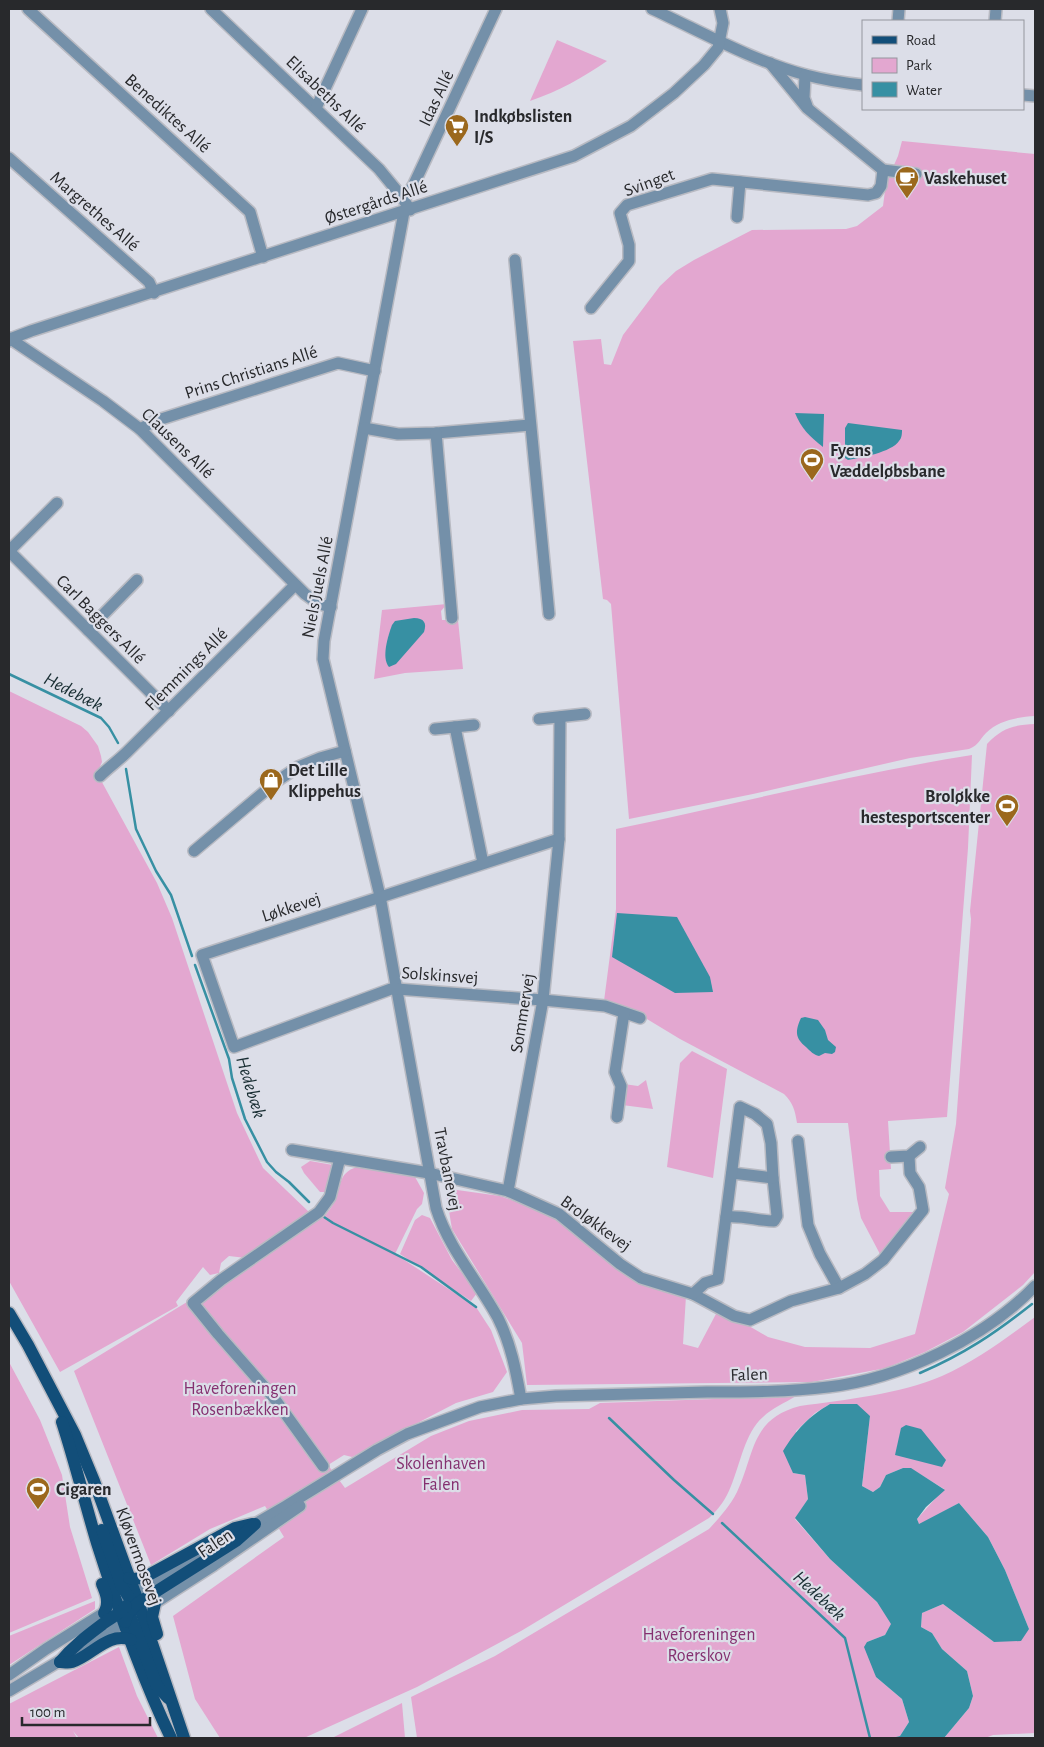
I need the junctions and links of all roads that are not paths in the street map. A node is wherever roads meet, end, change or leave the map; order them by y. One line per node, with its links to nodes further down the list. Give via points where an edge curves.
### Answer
1 (28, 9): 20 (street, Benediktes Allé, via 250,212)
2 (211, 9): 11 (street, Elisabeths Allé)
3 (362, 9): 11 (street)
4 (496, 9): 17 (street, Idas Allé, via 414,184)
5 (652, 9): 7 (street)
6 (720, 9): 7 (street, via 723,23)
7 (719, 40): 8 (street); 18 (street, Østergårds Allé, via 718,48 704,65 631,126 574,156)
8 (769, 62): 9 (street); 12 (street)
9 (805, 75): 10 (street); 12 (street)
10 (862, 85)
11 (316, 108): 17 (street, Elisabeths Allé, via 379,169)
12 (807, 108): 14 (street)
13 (9, 158): 22 (street, Margrethes Allé, via 149,282)
14 (882, 170): 15 (street); 16 (street, Svinget, via 880,186 876,193 868,195)
15 (916, 174)
16 (740, 182): 19 (street); 23 (street, Svinget, via 712,178 627,205 620,213 629,245 629,261)
17 (402, 197): 18 (street, Elisabeths Allé)
18 (407, 211): 20 (street, Østergårds Allé); 25 (street, Niels Juels Allé)
19 (737, 217)
20 (263, 257): 22 (street, Østergårds Allé)
21 (515, 260): 26 (street)
22 (154, 293): 24 (street, Østergårds Allé)
23 (591, 308)
24 (9, 340): 28 (street, Clausens Allé)
25 (375, 370): 27 (street, Niels Juels Allé); 28 (street, Prins Christians Allé, via 338,363 155,421)
26 (530, 425): 29 (street); 36 (street)
27 (364, 428): 29 (street, via 398,434); 35 (street, Niels Juels Allé)
28 (140, 429): 33 (street, Clausens Allé)
29 (436, 433): 37 (street)
30 (56, 503): 31 (street)
31 (9, 551): 39 (street, Carl Baggers Allé)
32 (137, 580): 39 (street)
33 (295, 585): 34 (street, Clausens Allé); 40 (street, Flemmings Allé)
34 (305, 594): 35 (street, Clausens Allé, via 319,604); 38 (street, Clausens Allé)
35 (331, 607): 38 (street, Niels Juels Allé)
36 (549, 614)
37 (452, 618)
38 (327, 625): 47 (street, Niels Juels Allé, via 323,659)
39 (88, 630): 40 (street, Carl Baggers Allé)
40 (169, 711): 48 (street, Flemmings Allé)
41 (585, 714): 42 (street)
42 (560, 717): 43 (street); 49 (street)
43 (539, 719)
44 (474, 725): 45 (street)
45 (456, 727): 46 (street); 51 (street)
46 (435, 729)
47 (345, 751): 50 (street, via 298,767); 52 (street, Niels Juels Allé)
48 (100, 776)
49 (559, 839): 51 (street, Løkkevej); 54 (street, Sommervej)
50 (194, 851)
51 (483, 863): 52 (street, Løkkevej)
52 (380, 896): 53 (street, Niels Juels Allé); 57 (street, Løkkevej, via 202,955)
53 (397, 989): 54 (street, Solskinsvej); 57 (street, Solskinsvej); 65 (street, Travbanevej)
54 (544, 1000): 55 (street, Solskinsvej, via 605,1006); 68 (street, Sommervej)
55 (624, 1013): 56 (street, Solskinsvej); 58 (street, via 615,1072 621,1086)
56 (640, 1018)
57 (234, 1047)
58 (617, 1117)
59 (798, 1141): 71 (street, via 808,1225)
60 (920, 1147): 62 (street)
61 (292, 1150): 64 (street, Broløkkevej)
62 (910, 1156): 63 (street); 71 (street, Broløkkevej, via 910,1173 919,1187 923,1210 883,1260)
63 (891, 1157)
64 (340, 1158): 65 (street, Broløkkevej); 77 (street, via 330,1196 319,1212 193,1303 270,1394)
65 (429, 1172): 68 (street, Broløkkevej); 75 (street, Travbanevej, via 442,1226 498,1318 509,1345)
66 (732, 1173): 67 (street); 67 (street, via 740,1107 767,1124); 69 (street)
67 (773, 1178): 69 (street, via 777,1216 774,1221 738,1215)
68 (508, 1191): 72 (street, Broløkkevej, via 559,1214 641,1278)
69 (726, 1217): 72 (street, via 718,1279 705,1283)
70 (1035, 1286): 75 (street, Falen, via 1005,1312 940,1353 866,1380 828,1387 769,1391)
71 (839, 1288): 72 (street, Broløkkevej, via 791,1301 750,1320 734,1316)
72 (694, 1294)
73 (9, 1313): 74 (main road, Kløvermosevej)
74 (51, 1390): 78 (main road, Kløvermosevej); 80 (main road, Kløvermosevej, via 75,1435)
75 (521, 1399): 76 (street, Falen, via 480,1408)
76 (440, 1422): 79 (street, Falen, via 384,1446); 81 (street, Falen, via 380,1455 290,1512)
77 (323, 1466)
78 (78, 1472): 82 (main road, Kløvermosevej, via 98,1543); 83 (main road, via 78,1500 107,1599)
79 (255, 1524): 80 (main road, via 235,1528 140,1579); 82 (main road, via 236,1541)
80 (129, 1578): 82 (main road, Kløvermosevej)
81 (155, 1603): 82 (street, Falen); 88 (main road, via 152,1616 174,1685)
82 (129, 1608): 83 (street, Falen); 84 (main road, Kløvermosevej); 85 (main road, via 72,1647); 88 (main road, Kløvermosevej)
83 (104, 1612): 86 (street, Falen)
84 (131, 1640): 85 (main road, via 115,1638 72,1662); 89 (main road, Kløvermosevej, via 154,1702)
85 (60, 1662): 87 (street)
86 (9, 1675)
87 (9, 1692)
88 (173, 1704): 90 (main road, Kløvermosevej)
89 (172, 1738)
90 (184, 1738)

